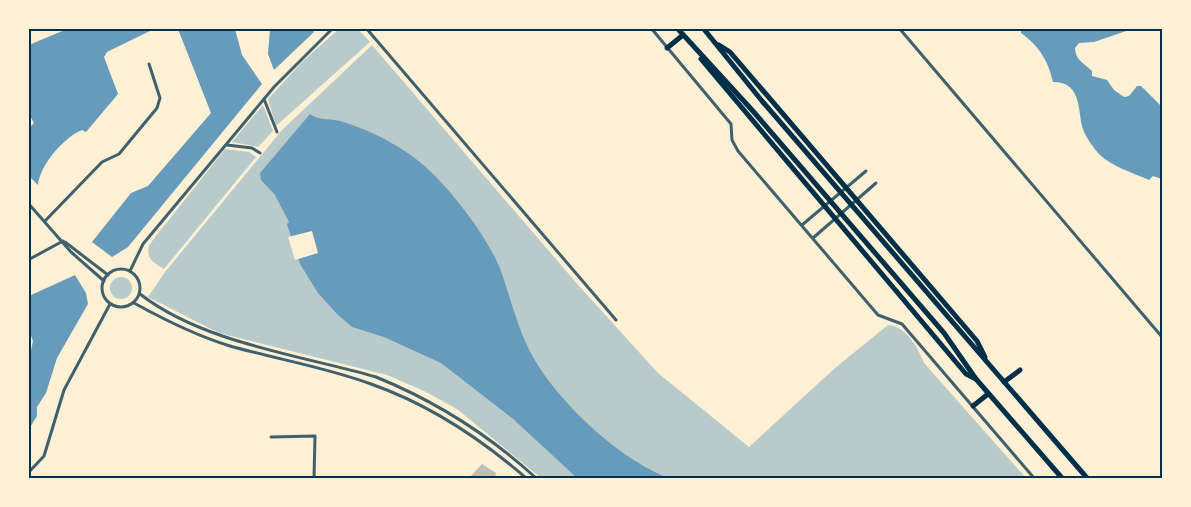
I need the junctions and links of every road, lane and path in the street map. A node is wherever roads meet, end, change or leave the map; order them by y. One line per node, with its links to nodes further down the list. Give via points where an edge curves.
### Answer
1 (333, 28): 12 (street)
2 (366, 28): 34 (street)
3 (651, 28): 9 (street)
4 (677, 28): 7 (highway)
5 (703, 28): 8 (highway)
6 (899, 28): 36 (street)
7 (683, 35): 9 (highway); 10 (highway)
8 (715, 43): 18 (highway, via 730,52); 39 (highway)
9 (667, 48): 24 (street, via 731,124 732,140 738,151)
10 (693, 48): 21 (highway); 42 (highway, via 753,110 935,323)
11 (149, 64): 23 (street, via 160,98 157,108 119,154 102,162)
12 (264, 99): 13 (street); 14 (street)
13 (276, 132)
14 (227, 145): 15 (street); 28 (street, via 143,244)
15 (260, 153)
16 (866, 171): 18 (street)
17 (876, 183): 19 (street)
18 (846, 188): 19 (highway); 21 (street)
19 (856, 200): 22 (street); 39 (highway, via 977,341)
20 (28, 203): 23 (street)
21 (824, 206): 22 (highway); 24 (street)
22 (835, 219): 25 (street); 42 (highway, via 966,374)
23 (45, 221): 26 (street)
24 (802, 225): 25 (street)
25 (813, 238): 46 (street, via 878,315 902,324)
26 (63, 241): 27 (street); 29 (street); 30 (street)
27 (28, 260)
28 (130, 272): 29 (street); 31 (street, via 137,278)
29 (108, 274): 30 (street)
30 (104, 281): 33 (street, via 102,291)
31 (140, 294): 32 (street); 35 (street)
32 (134, 303): 33 (street, via 122,308); 37 (street)
33 (110, 304): 49 (street, via 64,390 44,456)
34 (616, 320)
35 (213, 333): 37 (street); 38 (street)
36 (1162, 337)
37 (211, 339): 40 (street)
38 (322, 362): 40 (street); 45 (street, via 376,377)
39 (990, 365): 43 (highway)
40 (320, 368): 47 (street)
41 (1020, 370): 43 (highway)
42 (976, 380): 44 (highway)
43 (1004, 382): 55 (highway)
44 (988, 394): 46 (highway); 54 (highway)
45 (431, 402): 47 (street); 52 (street, via 483,435)
46 (973, 405): 53 (street)
47 (428, 408): 51 (street, via 478,440)
48 (271, 437): 50 (street, via 315,436)
49 (28, 473)
50 (314, 478)
51 (526, 478)
52 (536, 478)
53 (1034, 478)
54 (1062, 478)
55 (1087, 478)

